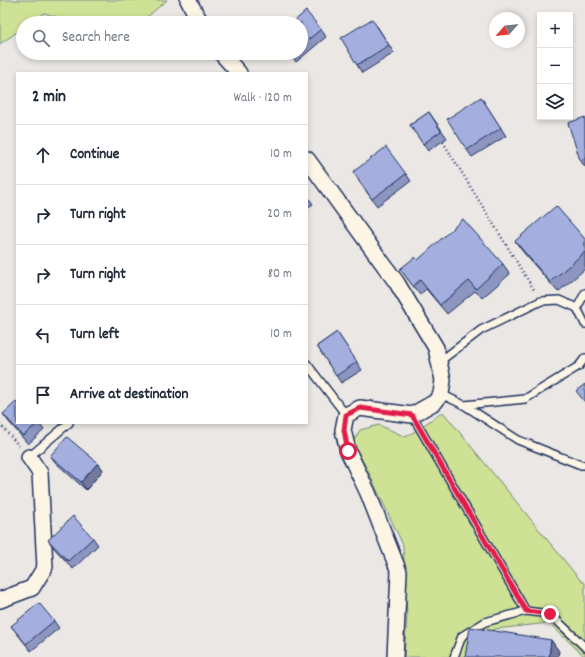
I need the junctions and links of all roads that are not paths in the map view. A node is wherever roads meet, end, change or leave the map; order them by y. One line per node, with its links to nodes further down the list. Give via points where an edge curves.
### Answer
1 (188, 0): 2 (street)
2 (197, 16)
3 (227, 60): 4 (street)
4 (237, 72)
5 (308, 160): 10 (street, via 397,283 436,348)
6 (585, 293): 7 (lane)
7 (577, 308): 8 (lane); 10 (lane, via 559,300 541,301 481,330)
8 (585, 324)
9 (585, 358): 13 (lane, via 579,366 525,399)
10 (439, 362): 12 (street, via 443,380)
11 (308, 365): 14 (lane)
12 (441, 394): 13 (lane); 15 (street, via 434,402)
13 (464, 405): 18 (lane, via 518,440)
14 (346, 415): 15 (street, via 360,408); 22 (street, via 344,430 348,451 368,493 399,572)
15 (412, 415): 20 (lane)
16 (68, 424): 17 (lane)
17 (29, 457): 19 (street, via 40,473 45,567 32,588)
18 (585, 466)
19 (0, 600)
20 (526, 611): 21 (lane, via 550,614); 23 (lane, via 485,622 468,632 462,636)
21 (585, 647)
22 (395, 657)
23 (454, 657)

